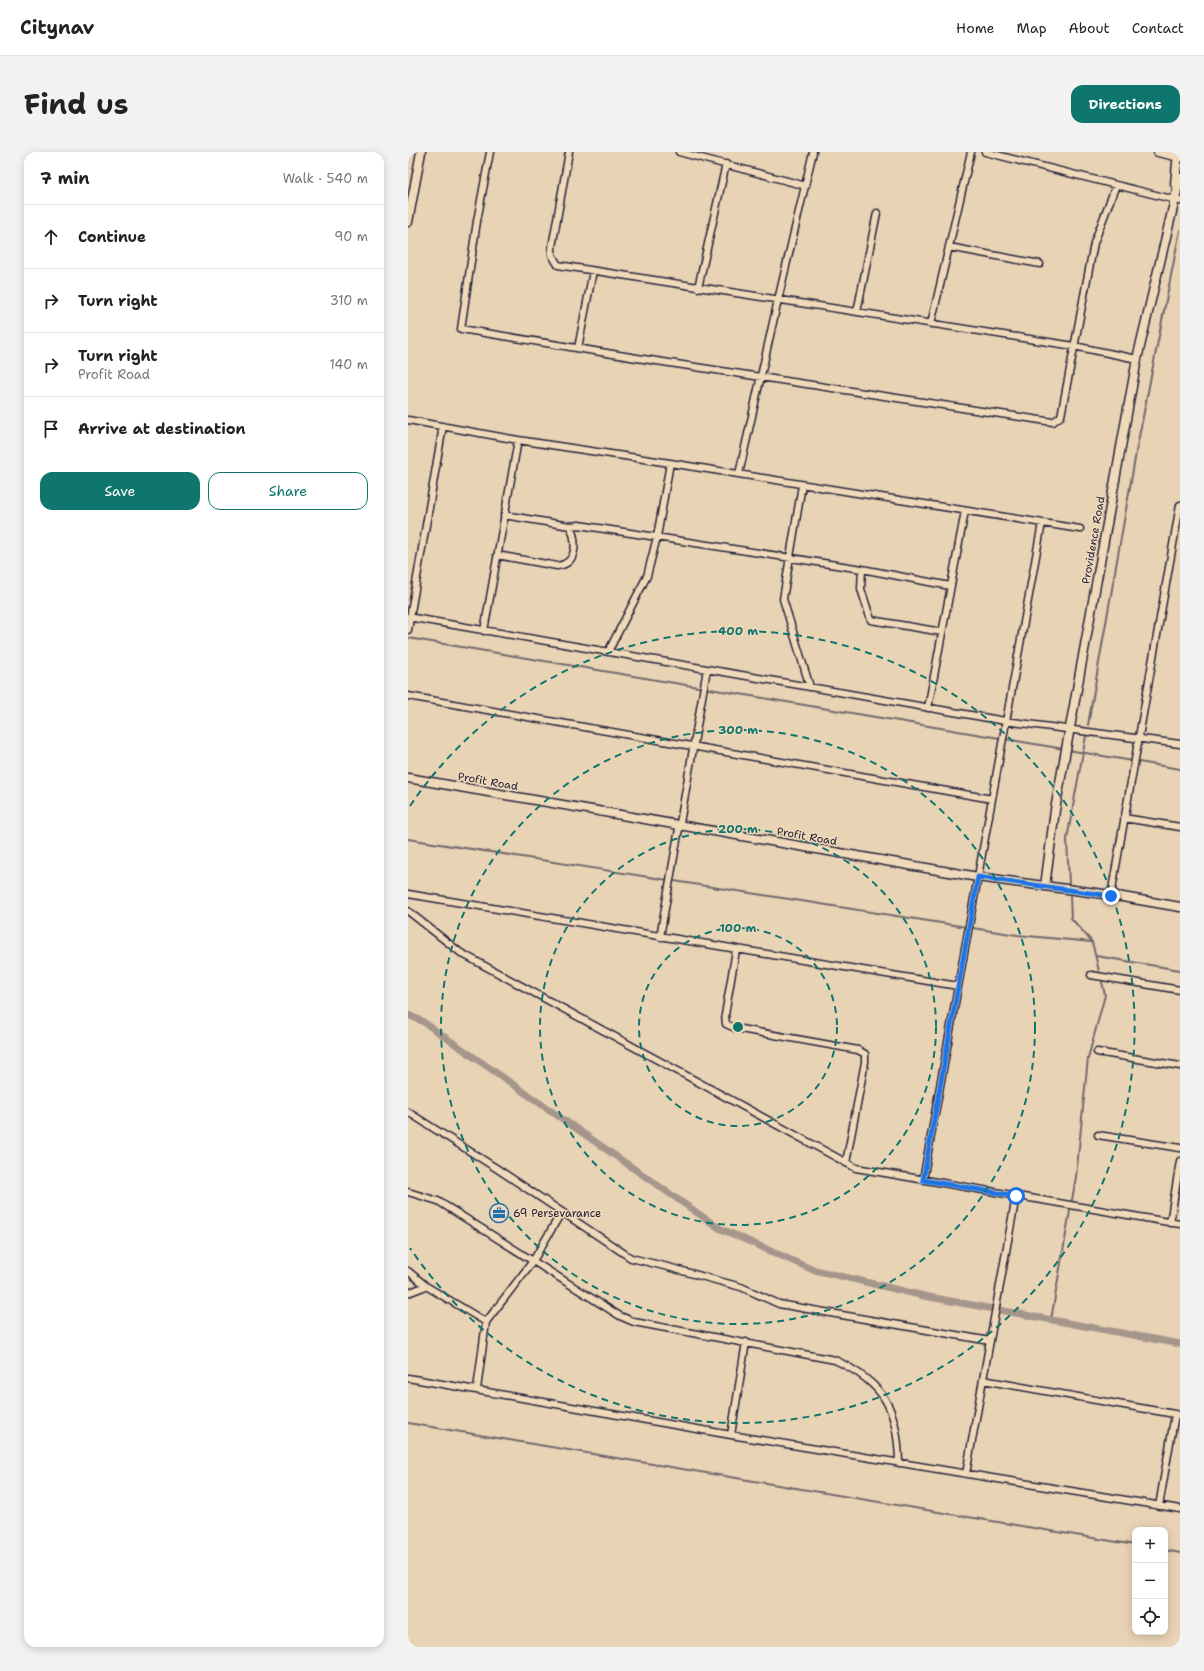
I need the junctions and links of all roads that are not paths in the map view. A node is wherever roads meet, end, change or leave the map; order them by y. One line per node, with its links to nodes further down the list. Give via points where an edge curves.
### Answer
1 (420, 152): 16 (street)
2 (490, 152): 25 (street, via 461,329)
3 (569, 152): 19 (street, via 552,255 558,265)
4 (679, 152): 10 (street)
5 (813, 152): 13 (street)
6 (971, 152): 17 (street)
7 (985, 152): 12 (street)
8 (1162, 153): 9 (street)
9 (1178, 155): 14 (street, Providence Road)
10 (726, 164): 13 (street); 20 (street)
11 (1180, 178): 14 (street, Providence Road)
12 (1116, 185): 14 (street); 24 (street, via 1094,244)
13 (806, 186): 21 (street)
14 (1177, 200): 26 (street, Providence Road)
15 (877, 213): 22 (street)
16 (408, 222)
17 (949, 247): 18 (street); 23 (street)
18 (1040, 264)
19 (593, 271): 20 (street); 25 (street)
20 (698, 288): 21 (street)
21 (778, 300): 22 (street); 27 (street)
22 (857, 312): 23 (street)
23 (931, 324): 24 (street)
24 (1074, 346): 26 (street); 27 (street, via 1061,416 1053,422)
25 (578, 348): 27 (street)
26 (1137, 359): 55 (street, Providence Road)
27 (761, 378): 32 (street)
28 (408, 420): 29 (street)
29 (443, 426): 30 (street); 45 (street)
30 (518, 440): 31 (street); 36 (street)
31 (670, 463): 32 (street); 40 (street)
32 (739, 474): 33 (street)
33 (802, 485): 35 (street); 42 (street)
34 (1180, 505): 56 (street)
35 (965, 511): 37 (street); 44 (street)
36 (504, 515): 38 (street); 41 (street)
37 (1042, 523): 39 (street); 54 (street)
38 (570, 526): 40 (street, via 580,525); 41 (street, via 575,537 575,548 564,566)
39 (1080, 530)
40 (657, 537): 42 (street); 49 (street, via 647,576)
41 (497, 555): 47 (street)
42 (789, 559): 43 (street); 51 (street, via 783,599)
43 (862, 569): 44 (street); 48 (street, via 861,589 871,620)
44 (950, 586): 48 (street)
45 (409, 617): 46 (street); 47 (street)
46 (408, 630)
47 (484, 631): 49 (street)
48 (942, 632): 53 (street)
49 (608, 652): 50 (street)
50 (706, 669): 51 (street); 58 (street)
51 (810, 687): 53 (street)
52 (408, 696): 58 (street)
53 (928, 708): 54 (street)
54 (1005, 721): 55 (street); 60 (street)
55 (1071, 728): 56 (street); 65 (street, Providence Road, via 1055,810)
56 (1139, 737): 57 (street); 61 (street)
57 (1180, 744)
58 (693, 747): 60 (street); 62 (street)
59 (408, 778): 62 (street, Profit Road)
60 (992, 799): 64 (street)
61 (1124, 818): 63 (street); 67 (street)
62 (678, 825): 64 (street, Profit Road); 70 (street)
63 (1180, 827)
64 (978, 877): 65 (street, Profit Road); 73 (street)
65 (1045, 886): 67 (street, Profit Road)
66 (408, 894): 70 (street)
67 (1111, 896): 68 (street, Profit Road)
68 (1180, 907)
69 (408, 911): 81 (street, via 461,953)
70 (660, 937): 71 (street)
71 (736, 950): 73 (street); 81 (street, via 725,1015 726,1024 735,1028 858,1050 865,1054)
72 (1091, 975): 74 (street)
73 (958, 986): 82 (street)
74 (1180, 990)
75 (1097, 1052): 76 (street)
76 (1180, 1066)
77 (408, 1112): 85 (street)
78 (1098, 1135): 79 (street)
79 (1180, 1148)
80 (1180, 1161): 86 (street)
81 (846, 1163): 82 (street, via 856,1168)
82 (923, 1180): 84 (street)
83 (408, 1192): 88 (street, via 438,1201)
84 (1016, 1196): 86 (street); 93 (street)
85 (561, 1212): 88 (street); 93 (street, via 631,1258 741,1287 779,1304)
86 (1170, 1223): 87 (street)
87 (1180, 1224)
88 (533, 1261): 92 (street); 94 (street, via 620,1316 634,1322)
89 (408, 1272): 90 (street)
90 (426, 1286): 91 (street); 92 (street)
91 (408, 1292)
92 (486, 1322): 97 (street)
93 (990, 1341): 96 (street)
94 (746, 1342): 99 (street); 100 (street, via 835,1360 867,1377 888,1404 896,1428)
95 (408, 1378): 97 (street)
96 (983, 1380): 98 (street); 101 (street)
97 (477, 1389): 99 (street)
98 (1178, 1415): 102 (street)
99 (731, 1435): 100 (street)
100 (899, 1462): 101 (street)
101 (966, 1474): 102 (street)
102 (1159, 1506): 103 (street)
103 (1180, 1510)

